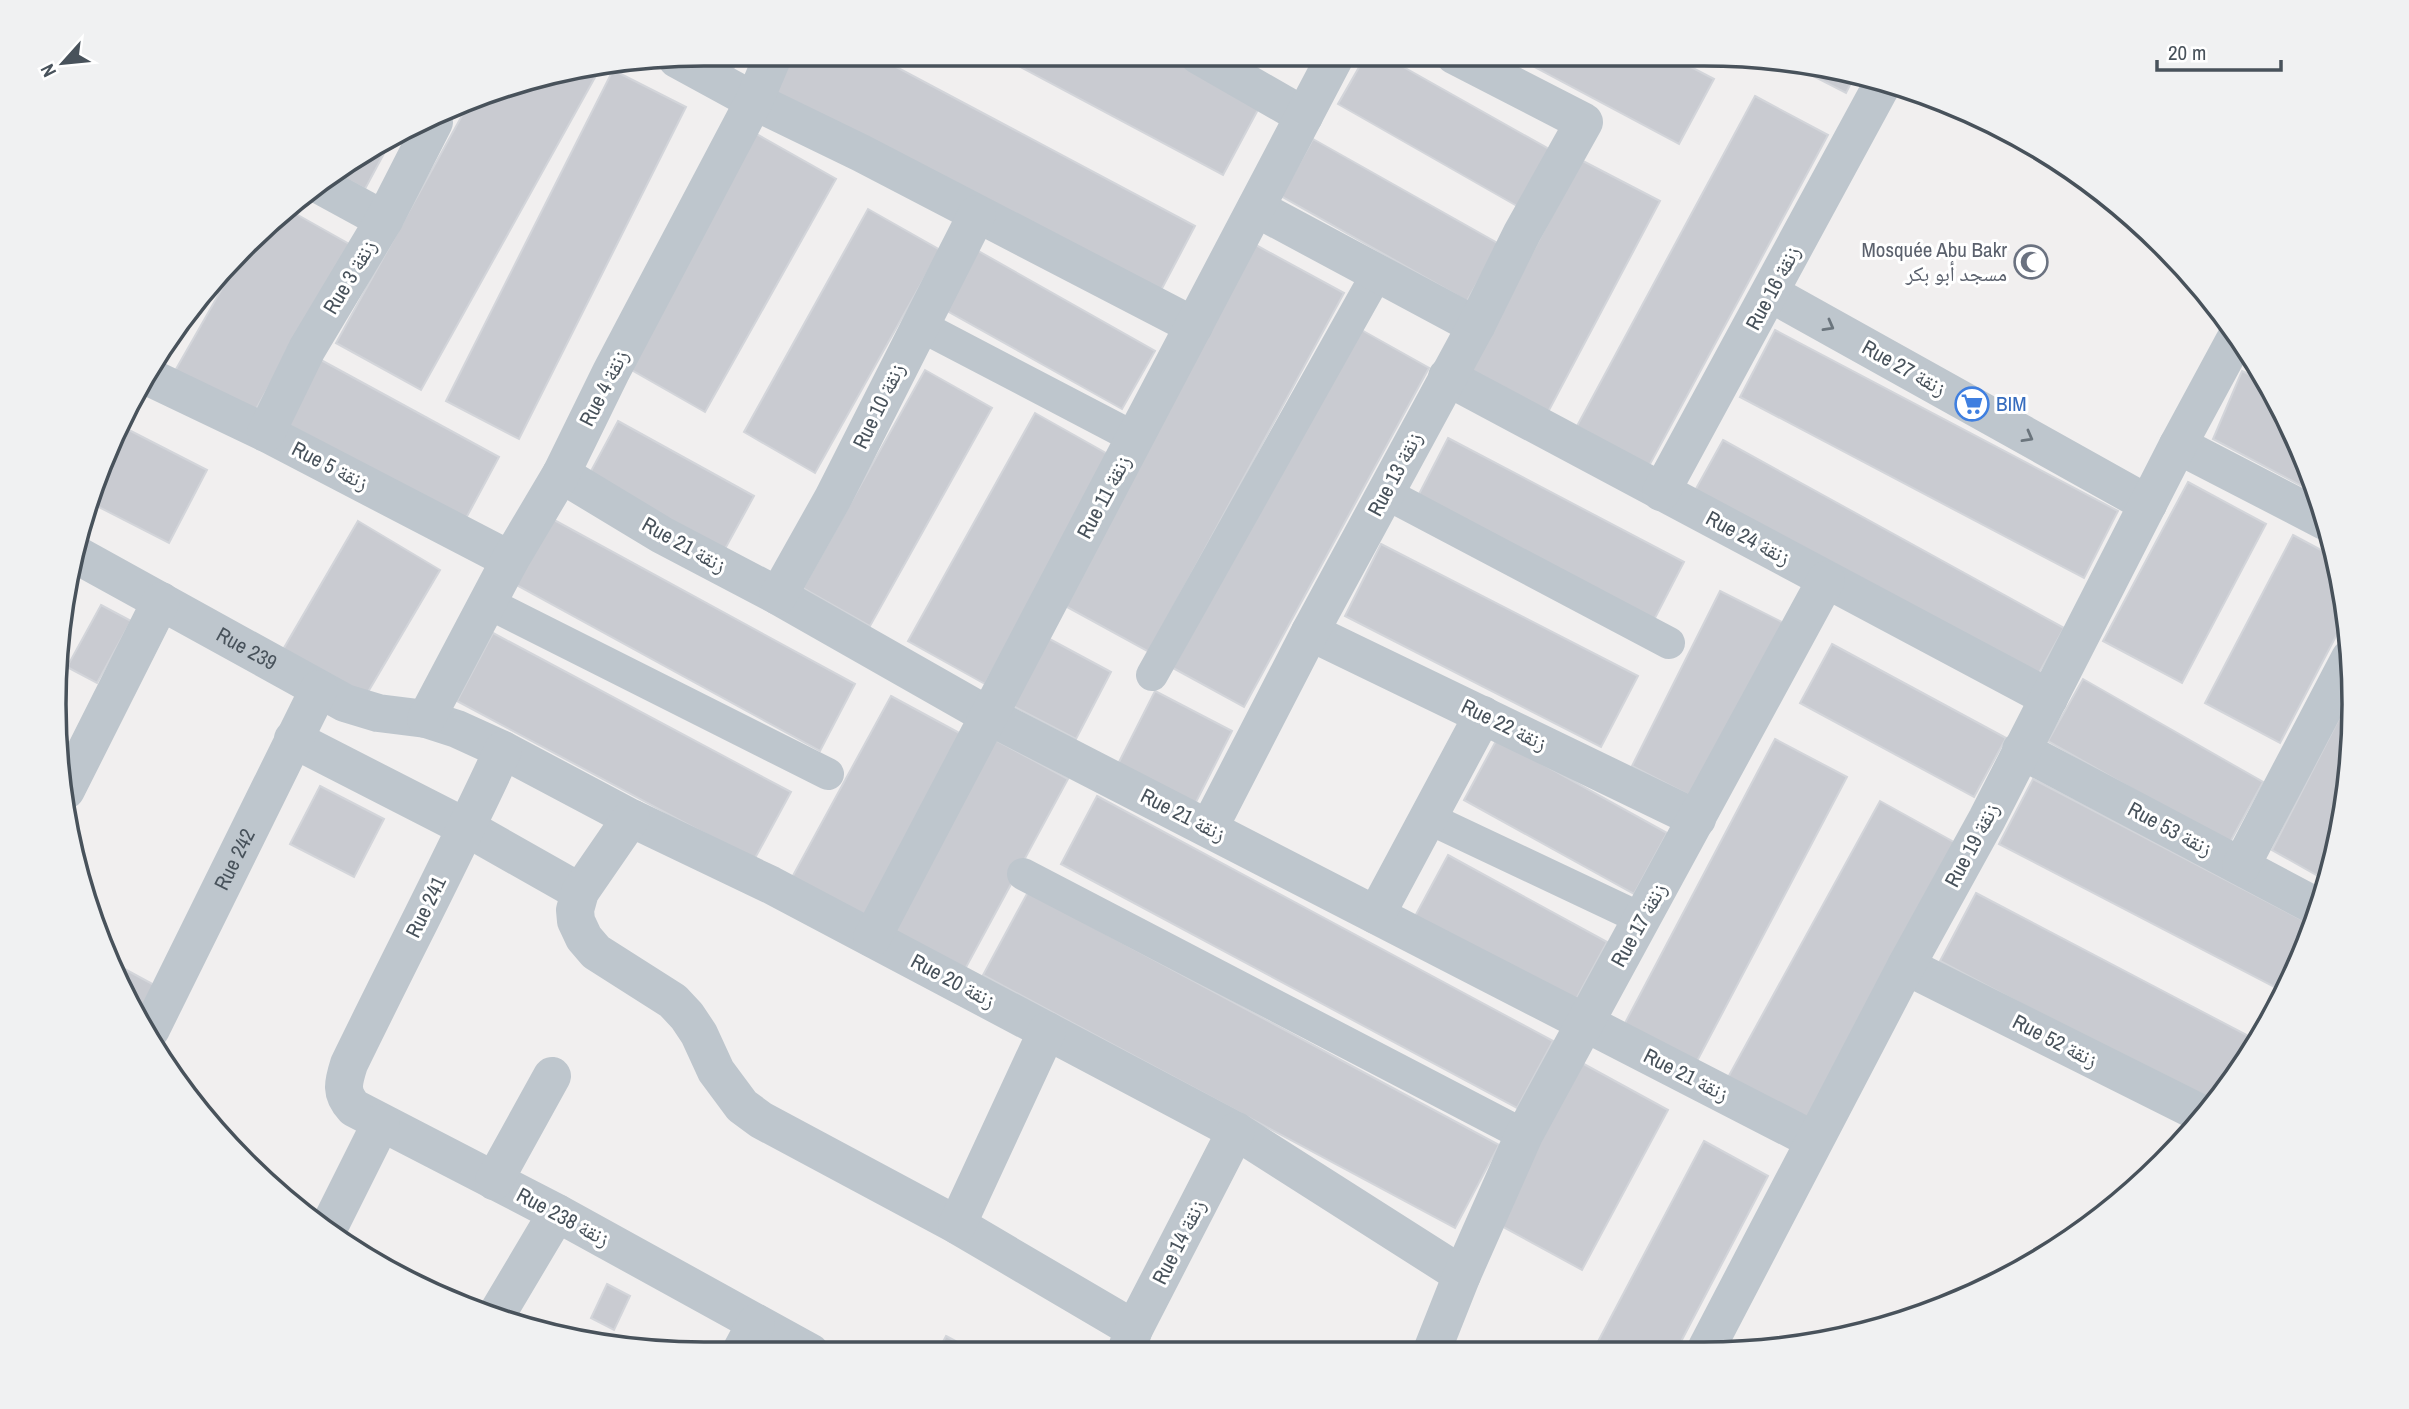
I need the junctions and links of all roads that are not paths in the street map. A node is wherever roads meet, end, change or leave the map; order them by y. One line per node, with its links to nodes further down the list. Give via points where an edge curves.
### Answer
1 (769, 66): 7 (street, Rue 4 زنقة)
2 (1217, 66): 8 (street)
3 (1330, 66): 8 (street, Rue 11 زنقة)
4 (1475, 66): 18 (street, Rue 13 زنقة, via 1584,122)
5 (691, 67): 7 (street)
6 (1880, 91): 15 (street, Rue 16 زنقة)
7 (754, 101): 12 (street); 25 (street, Rue 4 زنقة)
8 (1304, 116): 11 (street, Rue 11 زنقة)
9 (431, 128): 13 (street, Rue 3 زنقة)
10 (328, 189): 13 (street)
11 (1256, 208): 14 (street); 17 (street, Rue 11 زنقة)
12 (977, 214): 16 (street, Rue 10 زنقة); 17 (street)
13 (384, 220): 22 (street, Rue 3 زنقة, via 307,349)
14 (1378, 272): 18 (street); 38 (street)
15 (1770, 293): 26 (street, Rue 16 زنقة); 28 (street, Rue 27 زنقة, one-way to 28)
16 (919, 325): 23 (street); 33 (street, Rue 10 زنقة, via 833,498)
17 (1194, 326): 23 (street, Rue 11 زنقة)
18 (1476, 326): 20 (street, Rue 13 زنقة)
19 (2232, 345): 24 (street, Rue 19 زنقة)
20 (1447, 377): 26 (street, Rue 24 زنقة); 27 (street, Rue 13 زنقة)
21 (155, 380): 22 (street, Rue 5 زنقة)
22 (266, 433): 31 (street, Rue 5 زنقة)
23 (1135, 438): 43 (street, Rue 11 زنقة)
24 (2178, 445): 28 (street, Rue 19 زنقة); 29 (street)
25 (561, 474): 31 (street, Rue 4 زنقة); 33 (street, Rue 21 زنقة, via 662,535)
26 (1661, 492): 32 (street, Rue 24 زنقة)
27 (1385, 493): 36 (street, Rue 13 زنقة); 37 (street)
28 (2148, 504): 41 (street, Rue 19 زنقة)
29 (2314, 515)
30 (84, 559): 34 (street, Rue 239)
31 (510, 560): 35 (street, Rue 4 زنقة)
32 (1826, 580): 41 (street, Rue 24 زنقة); 52 (street, Rue 17 زنقة)
33 (778, 596): 43 (street, Rue 21 زنقة)
34 (161, 601): 40 (street, Rue 239); 49 (street)
35 (488, 603): 44 (street, Rue 4 زنقة); 48 (street)
36 (1310, 632): 42 (street, Rue 22 زنقة); 54 (street, Rue 13 زنقة)
37 (1669, 643)
38 (1152, 675)
39 (2341, 675): 55 (street)
40 (319, 689): 44 (street, Rue 239, via 359,708); 45 (street, Rue 242)
41 (2049, 698): 47 (street, Rue 19 زنقة)
42 (1483, 715): 51 (street); 52 (street, Rue 22 زنقة)
43 (989, 716): 54 (street, Rue 21 زنقة); 61 (street, Rue 11 زنقة)
44 (426, 719): 46 (street, Rue 20 زنقة)
45 (293, 739): 53 (street); 64 (street, Rue 242)
46 (503, 750): 50 (street, Rue 20 زنقة); 53 (street, Rue 241)
47 (2021, 750): 55 (street, Rue 53 زنقة); 62 (street, Rue 19 زنقة)
48 (828, 774)
49 (71, 780)
50 (631, 818): 57 (street); 61 (street, Rue 20 زنقة)
51 (1428, 818): 59 (street); 60 (street)
52 (1696, 819): 60 (street, Rue 17 زنقة)
53 (467, 828): 57 (street); 66 (street, Rue 241)
54 (1209, 828): 59 (street, Rue 21 زنقة)
55 (2241, 866): 58 (street, Rue 53 زنقة)
56 (1023, 874): 71 (street)
57 (580, 892): 76 (street, via 575,910 583,938 596,952 673,1001 699,1034 716,1071 742,1106)
58 (2311, 904)
59 (1376, 915): 63 (street, Rue 21 زنقة)
60 (1642, 919): 63 (street, Rue 17 زنقة)
61 (872, 938): 65 (street, Rue 20 زنقة)
62 (1906, 966): 68 (street, Rue 52 زنقة); 72 (street, Rue 19 زنقة)
63 (1586, 1023): 71 (street, Rue 17 زنقة); 72 (street, Rue 21 زنقة)
64 (153, 1025)
65 (1047, 1031): 70 (street, Rue 20 زنقة); 76 (street)
66 (349, 1064): 69 (street, Rue 238 زنقة, via 344,1094 355,1108)
67 (552, 1076): 73 (street)
68 (2196, 1111)
69 (381, 1123): 73 (street, Rue 238 زنقة); 75 (street)
70 (1236, 1131): 77 (street, Rue 20 زنقة); 80 (street, Rue 14 زنقة)
71 (1524, 1135): 77 (street, Rue 17 زنقة)
72 (1813, 1140): 82 (street, Rue 19 زنقة)
73 (494, 1181): 74 (street, Rue 238 زنقة)
74 (557, 1213): 78 (street); 79 (street, Rue 238 زنقة)
75 (332, 1222)
76 (957, 1224): 80 (street)
77 (1462, 1275): 81 (street)
78 (500, 1309)
79 (748, 1338)
80 (1130, 1341)
81 (1435, 1342)
82 (1710, 1342)

